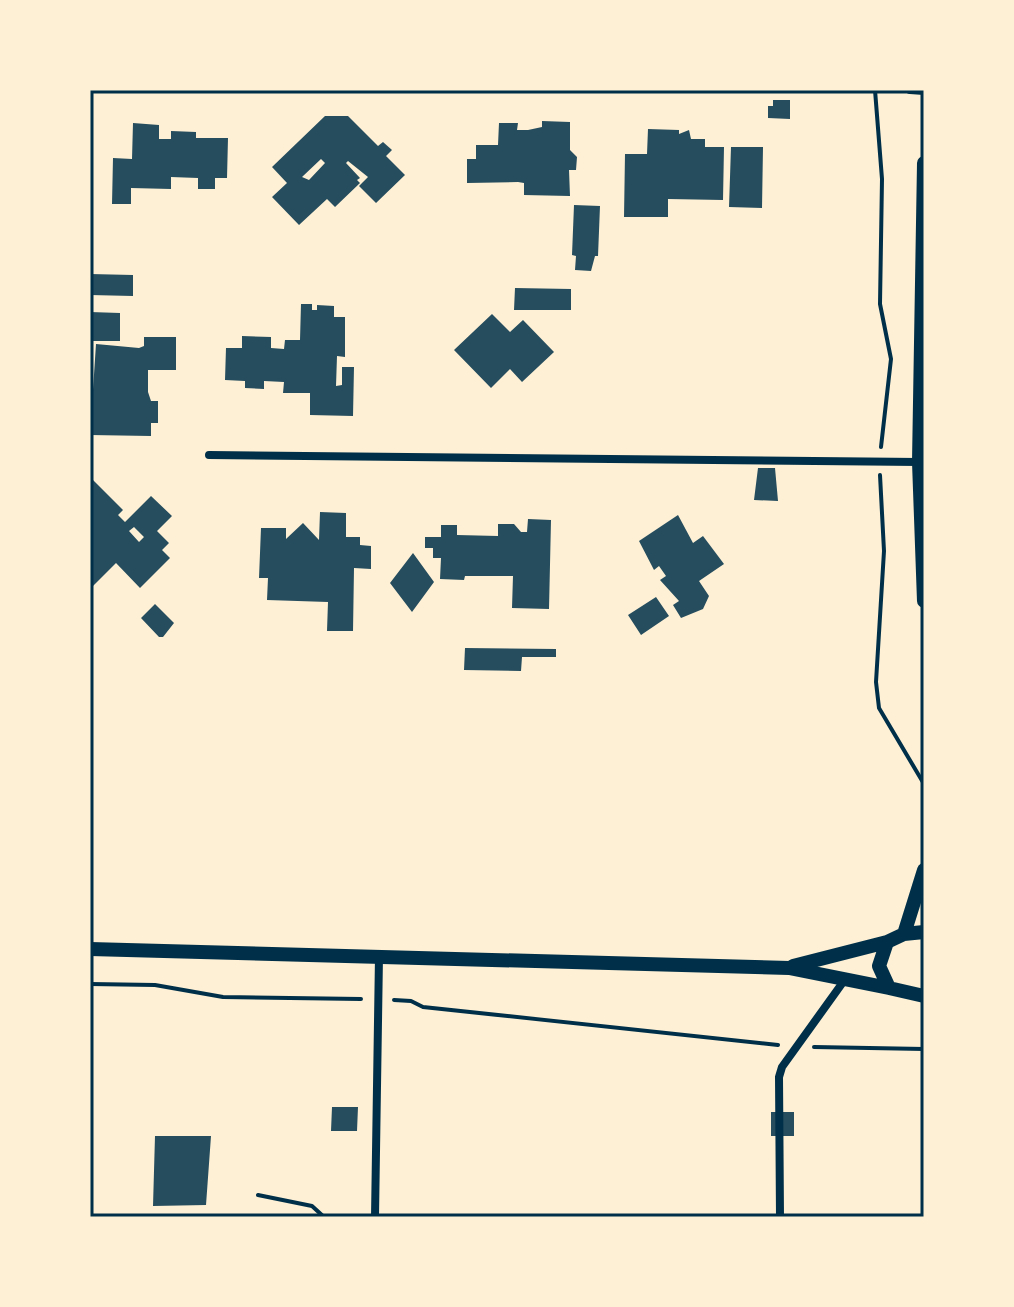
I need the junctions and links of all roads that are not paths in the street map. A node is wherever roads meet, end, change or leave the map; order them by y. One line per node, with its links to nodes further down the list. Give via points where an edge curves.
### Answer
1 (910, 90): 2 (street)
2 (924, 91)
3 (924, 163): 4 (street)
4 (922, 394): 6 (street)
5 (209, 455): 6 (street)
6 (919, 462): 7 (street)
7 (924, 601)
8 (924, 870): 10 (street)
9 (924, 932): 10 (street)
10 (904, 934): 11 (street)
11 (887, 942): 14 (street); 16 (street, via 879,966)
12 (90, 949): 13 (street)
13 (379, 955): 14 (street); 18 (street)
14 (789, 968): 15 (street)
15 (847, 978): 16 (street); 19 (street, via 779,1077)
16 (889, 988): 17 (street)
17 (924, 996)
18 (375, 1217)
19 (780, 1217)

